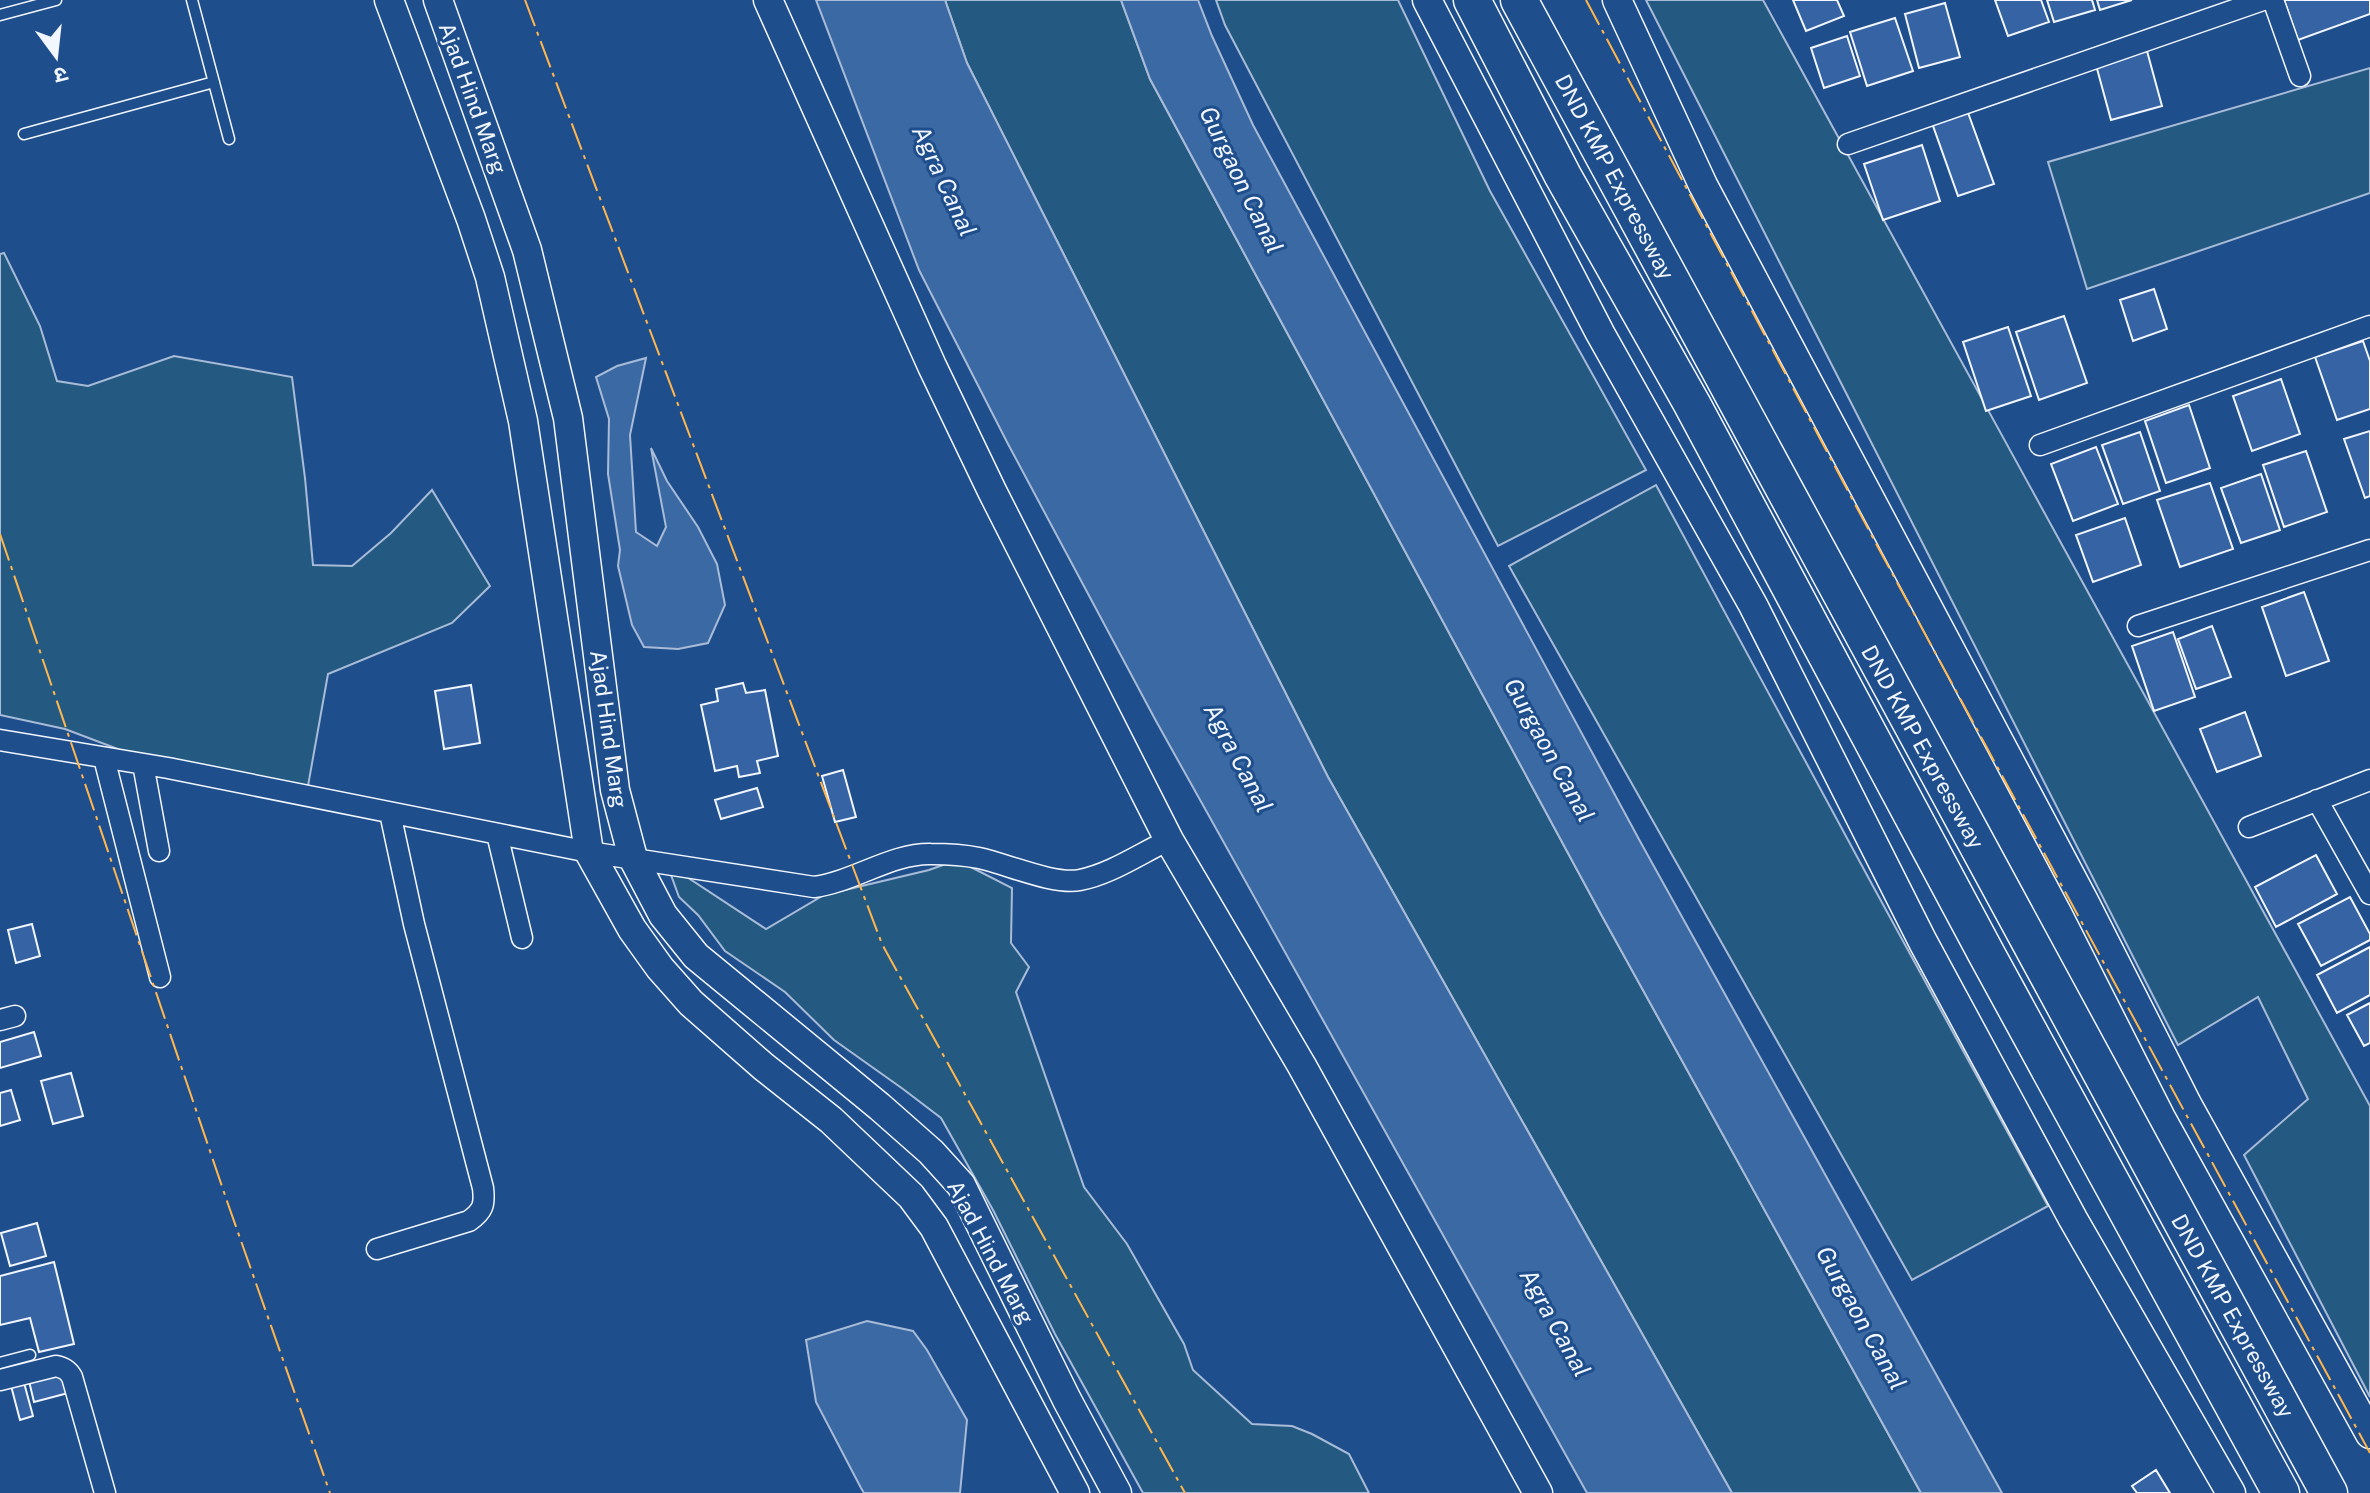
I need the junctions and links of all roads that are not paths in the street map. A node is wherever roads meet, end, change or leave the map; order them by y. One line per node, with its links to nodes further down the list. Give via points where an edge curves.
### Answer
1 (56, 0): 12 (lane)
2 (192, 0): 14 (lane)
3 (389, 0): 32 (street, via 471,219 523,421)
4 (438, 0): 33 (street, Ajad Hind Marg, via 527,250 568,418 615,790)
5 (768, 0): 30 (street, via 992,491)
6 (1427, 0): 47 (street, via 1600,333 1753,605 1923,942 2073,1219)
7 (1472, 0): 42 (highway, DND KMP Expressway)
8 (1519, 0): 48 (highway, DND KMP Expressway)
9 (1617, 0): 41 (street, via 1703,185 2187,1104)
10 (2263, 0): 17 (street)
11 (2273, 0): 13 (street)
12 (0, 15)
13 (2300, 76)
14 (214, 82): 15 (lane); 16 (lane)
15 (24, 134)
16 (229, 139)
17 (1848, 144)
18 (2370, 326): 19 (street)
19 (2040, 445)
20 (2370, 550): 21 (street)
21 (2138, 626)
22 (0, 740): 23 (street)
23 (104, 758): 24 (street); 36 (street)
24 (143, 764): 27 (street); 31 (street)
25 (2370, 780): 26 (street)
26 (2317, 800): 28 (street); 34 (street)
27 (390, 813): 29 (street); 37 (street, via 485,1203 469,1221)
28 (2249, 827)
29 (497, 834): 32 (street); 35 (street)
30 (1169, 840): 33 (street, via 1079,880 930,854 814,887); 46 (street, via 1302,1066)
31 (159, 851)
32 (589, 852): 33 (street); 44 (street, via 632,929 691,1003 831,1120 911,1196 934,1227)
33 (633, 858): 45 (street, Ajad Hind Marg, via 663,915 696,956 880,1107 961,1185)
34 (2370, 894)
35 (522, 938)
36 (160, 977)
37 (377, 1249)
38 (30, 1355): 39 (lane)
39 (0, 1363)
40 (0, 1380): 43 (street, via 56,1366 69,1373)
41 (2370, 1434)
42 (2277, 1486)
43 (105, 1493)
44 (1075, 1493)
45 (1117, 1493)
46 (1538, 1493)
47 (2231, 1493)
48 (2329, 1493)

